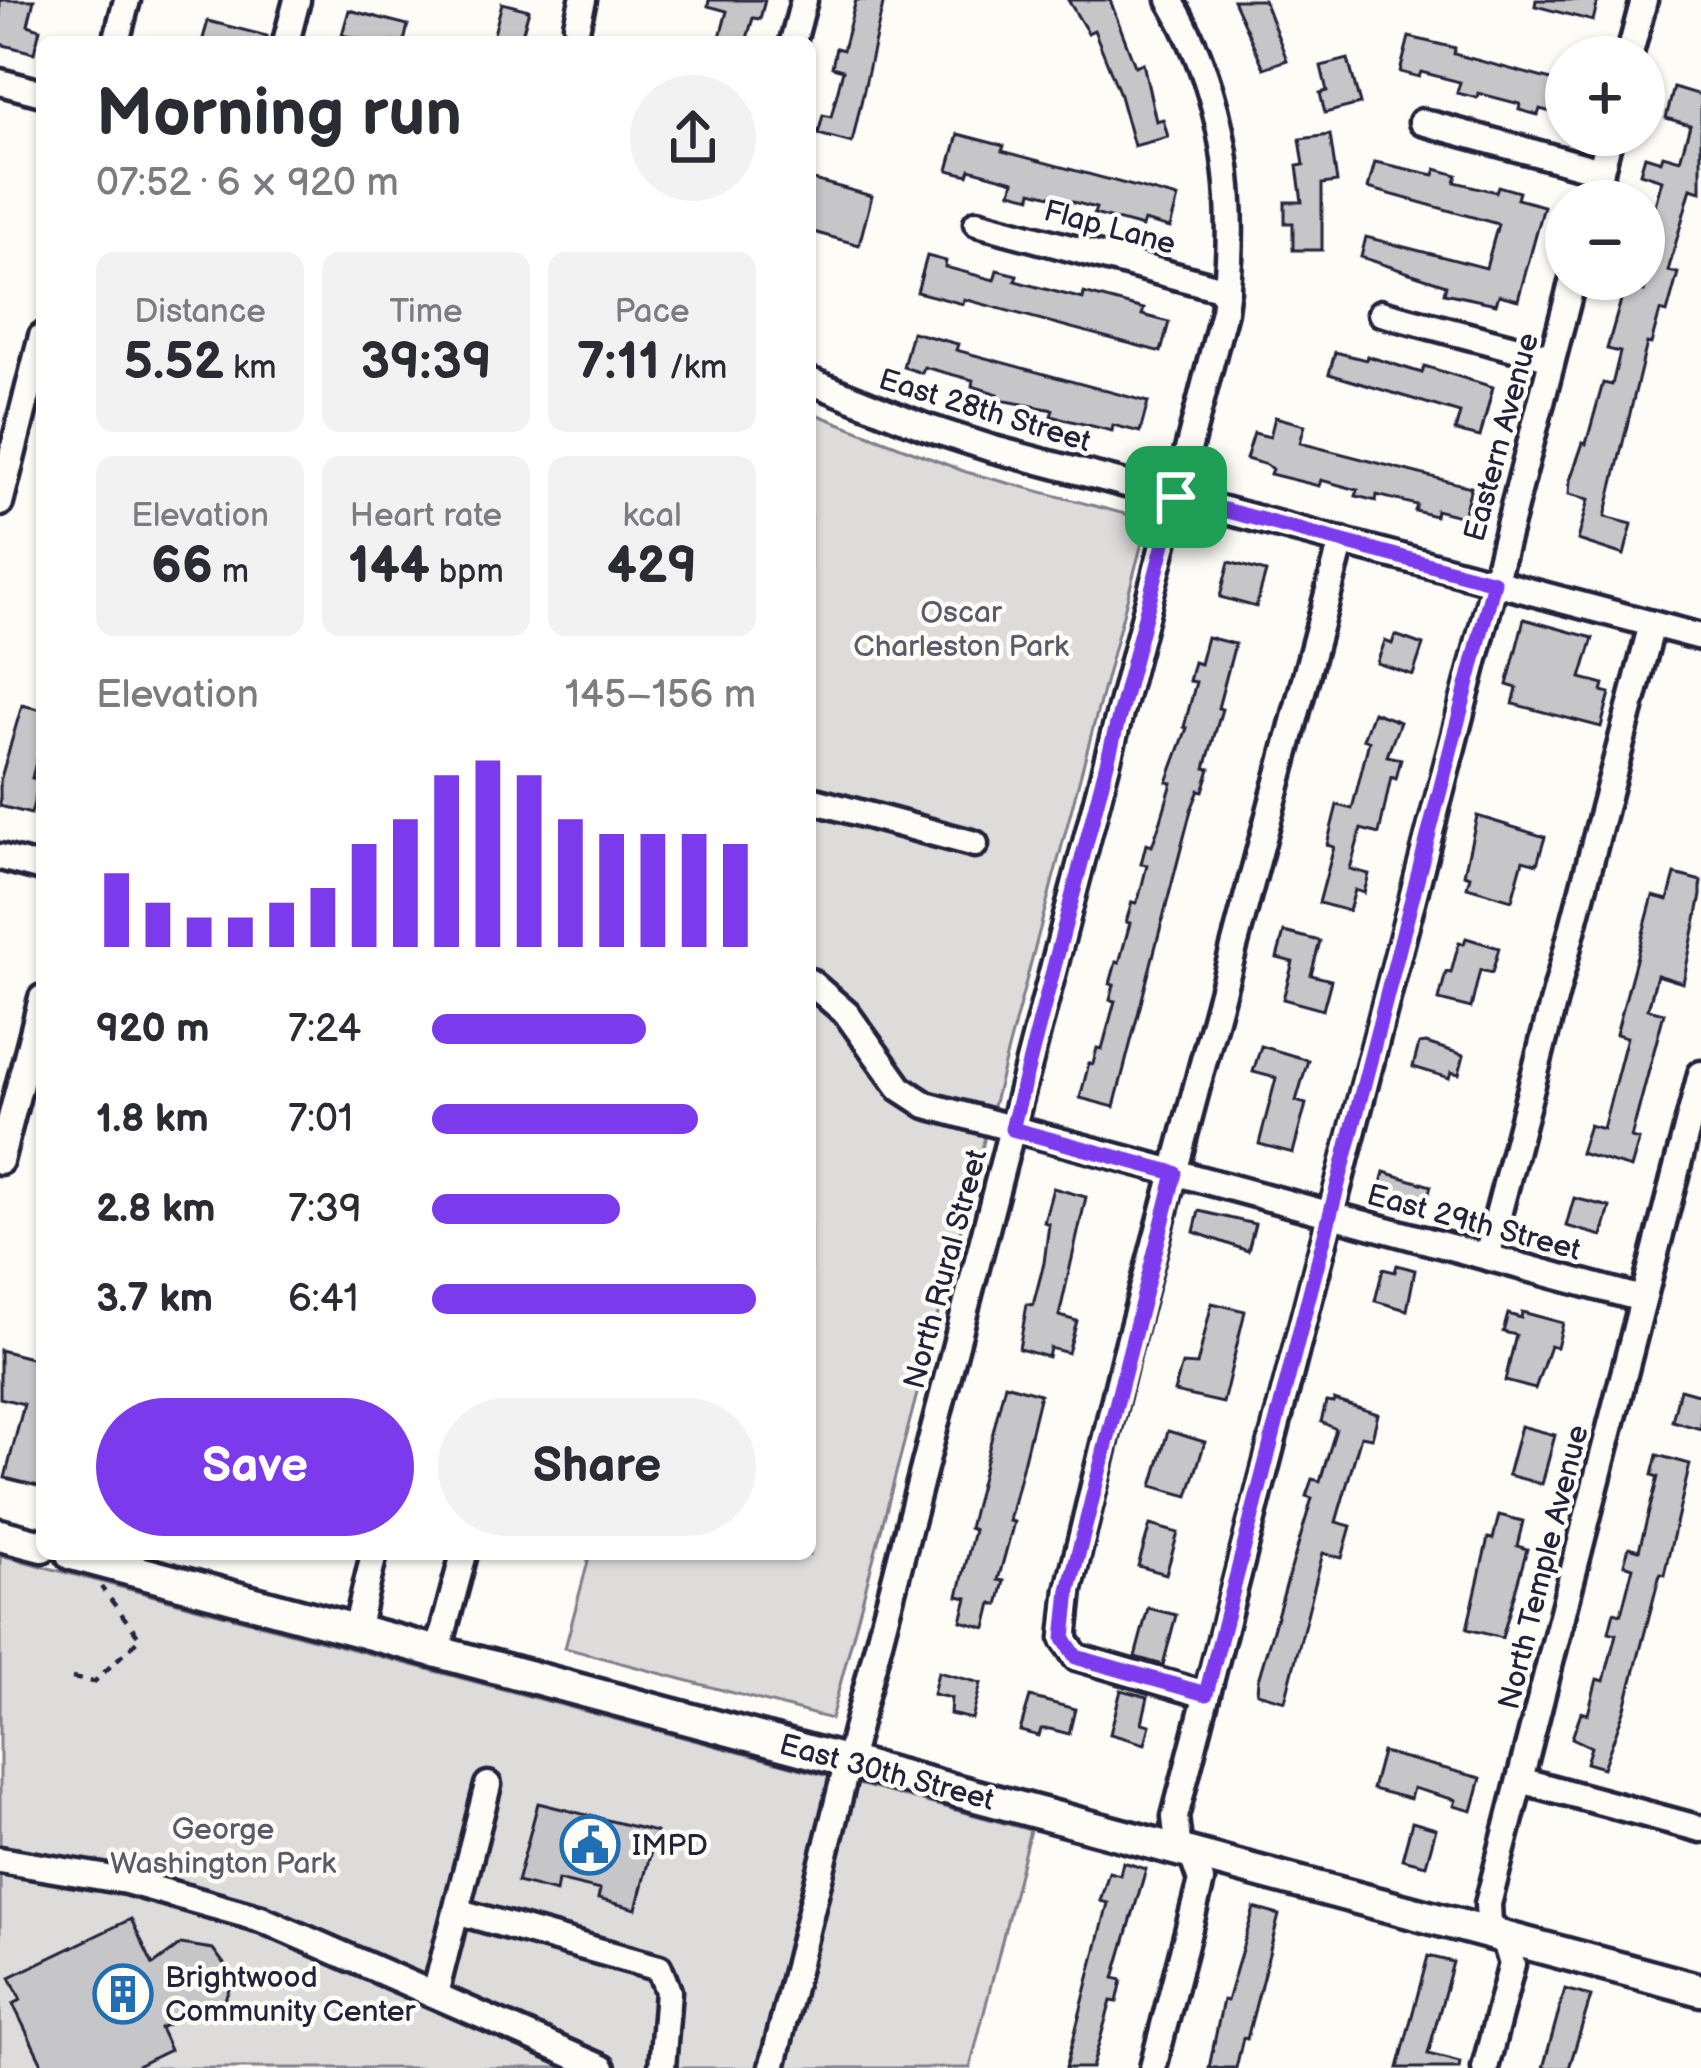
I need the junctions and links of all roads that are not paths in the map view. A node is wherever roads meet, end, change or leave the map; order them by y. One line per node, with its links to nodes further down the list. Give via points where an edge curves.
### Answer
1 (127, 0): 8 (street)
2 (296, 0): 9 (street)
3 (583, 0): 7 (street)
4 (804, 0): 10 (street)
5 (1170, 0): 19 (street, North Rural Street, via 1222,133 1232,220)
6 (1644, 0): 11 (street)
7 (577, 26)
8 (118, 36)
9 (287, 36)
10 (795, 36)
11 (1635, 36)
12 (0, 82): 13 (street)
13 (36, 91)
14 (1422, 122): 16 (street)
15 (1605, 156): 16 (street)
16 (1601, 170): 17 (street)
17 (1598, 180)
18 (977, 223): 19 (street, Flap Lane)
19 (1227, 290): 25 (street, North Rural Street)
20 (1567, 300): 22 (street, Eastern Avenue)
21 (1381, 314): 22 (street)
22 (1552, 358): 28 (street, Eastern Avenue)
23 (36, 360): 26 (street)
24 (816, 383): 25 (street, East 28th Street, via 943,434)
25 (1176, 497): 27 (street, East 28th Street); 38 (street, North Rural Street)
26 (0, 503)
27 (1342, 541): 28 (street, East 28th Street); 40 (street)
28 (1494, 582): 29 (street, East 28th Street); 41 (street, Eastern Avenue)
29 (1652, 624): 30 (street, East 28th Street); 42 (street)
30 (1701, 638)
31 (816, 808): 32 (street)
32 (975, 844)
33 (0, 857): 34 (street)
34 (36, 866)
35 (816, 987): 38 (street, East 29th Street, via 847,1014 908,1095)
36 (36, 1021): 39 (street)
37 (1701, 1075): 43 (street, North Temple Avenue)
38 (1012, 1129): 40 (street, East 29th Street); 52 (street, North Rural Street)
39 (0, 1161)
40 (1175, 1173): 41 (street, East 29th Street); 51 (street, via 1069,1590 1064,1639 1076,1657)
41 (1329, 1215): 42 (street, East 29th Street); 51 (street, Eastern Avenue)
42 (1487, 1257): 43 (street, East 29th Street)
43 (1642, 1299): 53 (street, North Temple Avenue)
44 (0, 1535): 45 (main road)
45 (36, 1544)
46 (373, 1560): 49 (street)
47 (462, 1560): 50 (street)
48 (82, 1565): 49 (main road, East 30th Street)
49 (356, 1630): 50 (main road, East 30th Street)
50 (438, 1652): 52 (main road, East 30th Street)
51 (1206, 1694): 56 (street, Eastern Avenue, via 1175,1817 1178,1843)
52 (848, 1761): 56 (main road, East 30th Street); 64 (street, North Rural Street)
53 (1520, 1780): 55 (street); 59 (street, North Temple Avenue, via 1486,1909)
54 (488, 1785): 58 (street)
55 (1701, 1828)
56 (1192, 1855): 59 (main road, East 30th Street); 65 (street, Eastern Avenue, via 1200,1887)
57 (0, 1860): 61 (street, via 225,1908)
58 (456, 1911): 61 (street); 63 (street, via 659,1968 668,1990)
59 (1504, 1938): 60 (main road, East 30th Street); 66 (street, North Temple Avenue, via 1512,1964)
60 (1701, 1990)
61 (435, 1994): 62 (street)
62 (602, 2068)
63 (662, 2068)
64 (772, 2068)
65 (1153, 2068)
66 (1485, 2068)

